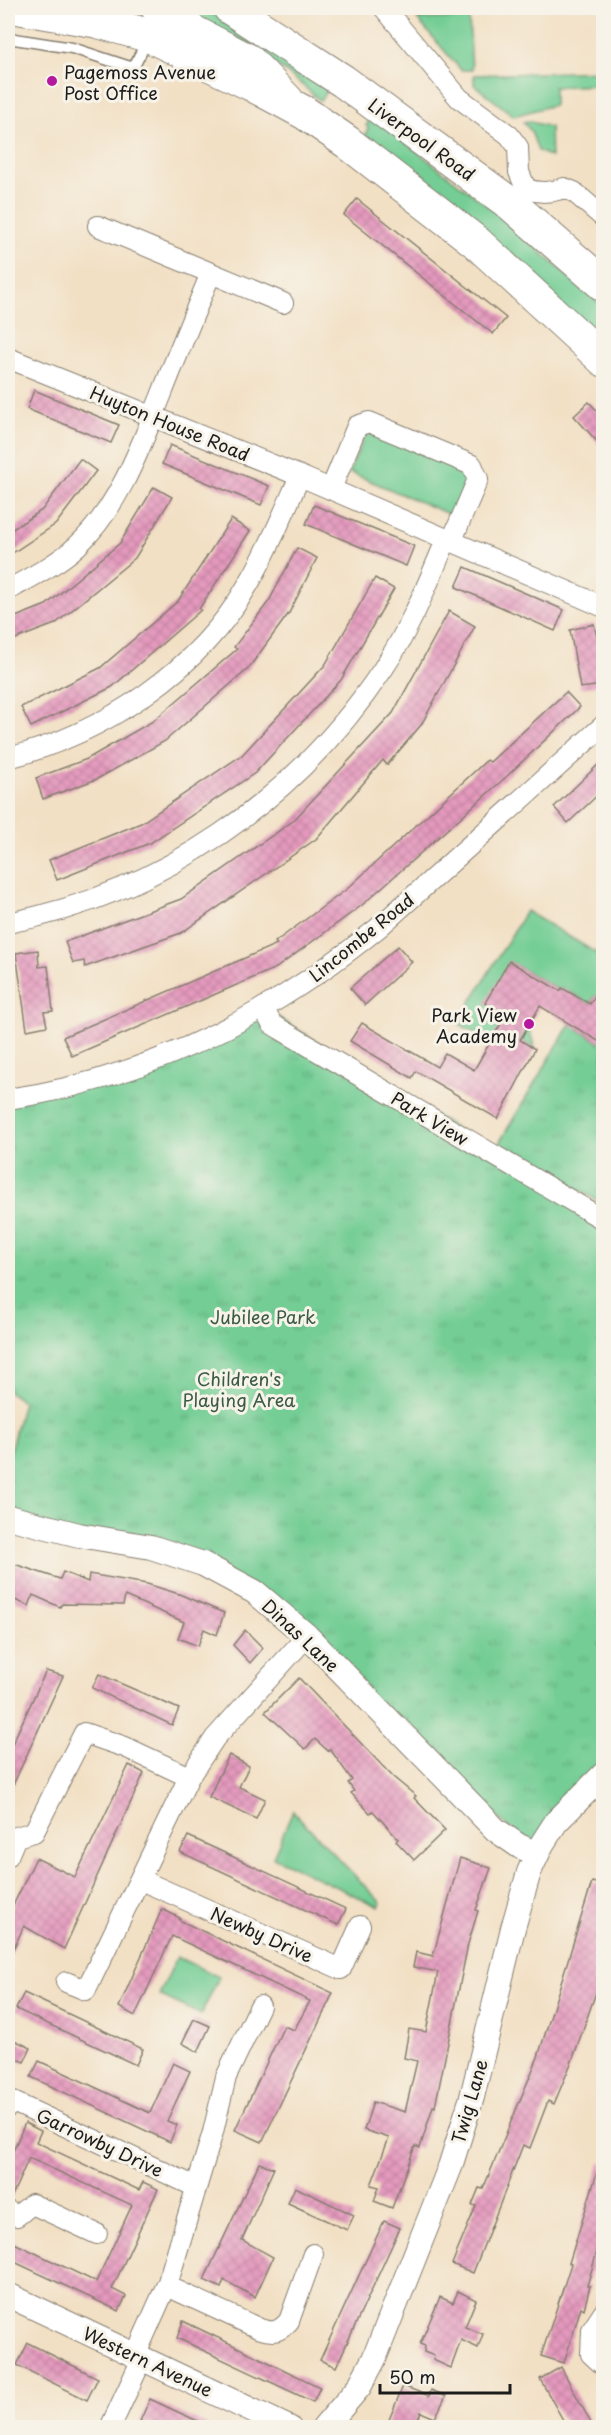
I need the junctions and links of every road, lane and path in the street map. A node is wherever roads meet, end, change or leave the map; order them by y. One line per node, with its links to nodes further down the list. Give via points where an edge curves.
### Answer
1 (20, 8): 5 (highway, via 96,21)
2 (230, 8): 6 (highway, Liverpool Road)
3 (253, 8): 6 (main road)
4 (384, 8): 8 (street, via 459,98 509,135 518,147)
5 (152, 22): 7 (lane, via 133,68 72,48); 15 (highway, via 202,59 305,114 347,142 476,242)
6 (274, 34): 8 (highway, Liverpool Road)
7 (8, 38)
8 (519, 197): 9 (street, via 564,188); 12 (highway, Liverpool Road)
9 (603, 218)
10 (98, 226): 11 (street)
11 (210, 273): 13 (street); 16 (street)
12 (603, 285)
13 (283, 303)
14 (8, 358): 16 (street, Huyton House Road)
15 (603, 360)
16 (152, 417): 17 (street, Huyton House Road); 20 (street, via 130,468 100,518 77,546)
17 (300, 476): 18 (street, Huyton House Road); 23 (street, via 248,585 214,632 159,686 72,737)
18 (331, 489): 19 (street, Huyton House Road); 19 (street, via 357,426 369,422 461,460 471,465 478,479)
19 (450, 539): 21 (street, Huyton House Road); 24 (street, via 384,668 326,744 281,788 216,837 141,880 86,903)
20 (8, 590)
21 (603, 606)
22 (601, 730): 25 (street, Lincombe Road, via 378,928 341,958)
23 (8, 758)
24 (8, 923)
25 (263, 1008): 26 (street, Lincombe Road, via 133,1070 31,1096); 27 (street, Park View, via 272,1024)
26 (8, 1098)
27 (603, 1221)
28 (8, 1517): 29 (street, Dinas Lane, via 79,1535 151,1547 203,1564 255,1592)
29 (307, 1636): 31 (street, via 215,1738); 32 (street, Dinas Lane, via 496,1830)
30 (603, 1774): 32 (street, Twig Lane, via 556,1822)
31 (189, 1777): 33 (street, via 84,1733 34,1832 16,1837); 34 (street)
32 (537, 1854): 50 (street, Twig Lane, via 522,1890 472,2097 450,2167 374,2359 359,2387)
33 (8, 1856)
34 (141, 1880): 35 (street, Newby Drive, via 341,1969); 36 (street, via 86,1990)
35 (360, 1926)
36 (66, 1982)
37 (260, 2006): 39 (street, via 226,2077)
38 (8, 2107): 39 (street, Garrowby Drive, via 10,2101)
39 (196, 2187): 43 (street)
40 (8, 2211): 41 (street, via 17,2216 32,2204)
41 (98, 2234)
42 (313, 2254): 43 (street, via 289,2321 272,2333)
43 (167, 2286): 46 (street)
44 (8, 2295): 46 (street, Western Avenue)
45 (603, 2312): 47 (street, via 592,2330 591,2354)
46 (139, 2357): 48 (street); 49 (street, Western Avenue)
47 (603, 2366)
48 (110, 2427)
49 (289, 2427)
50 (324, 2427)

